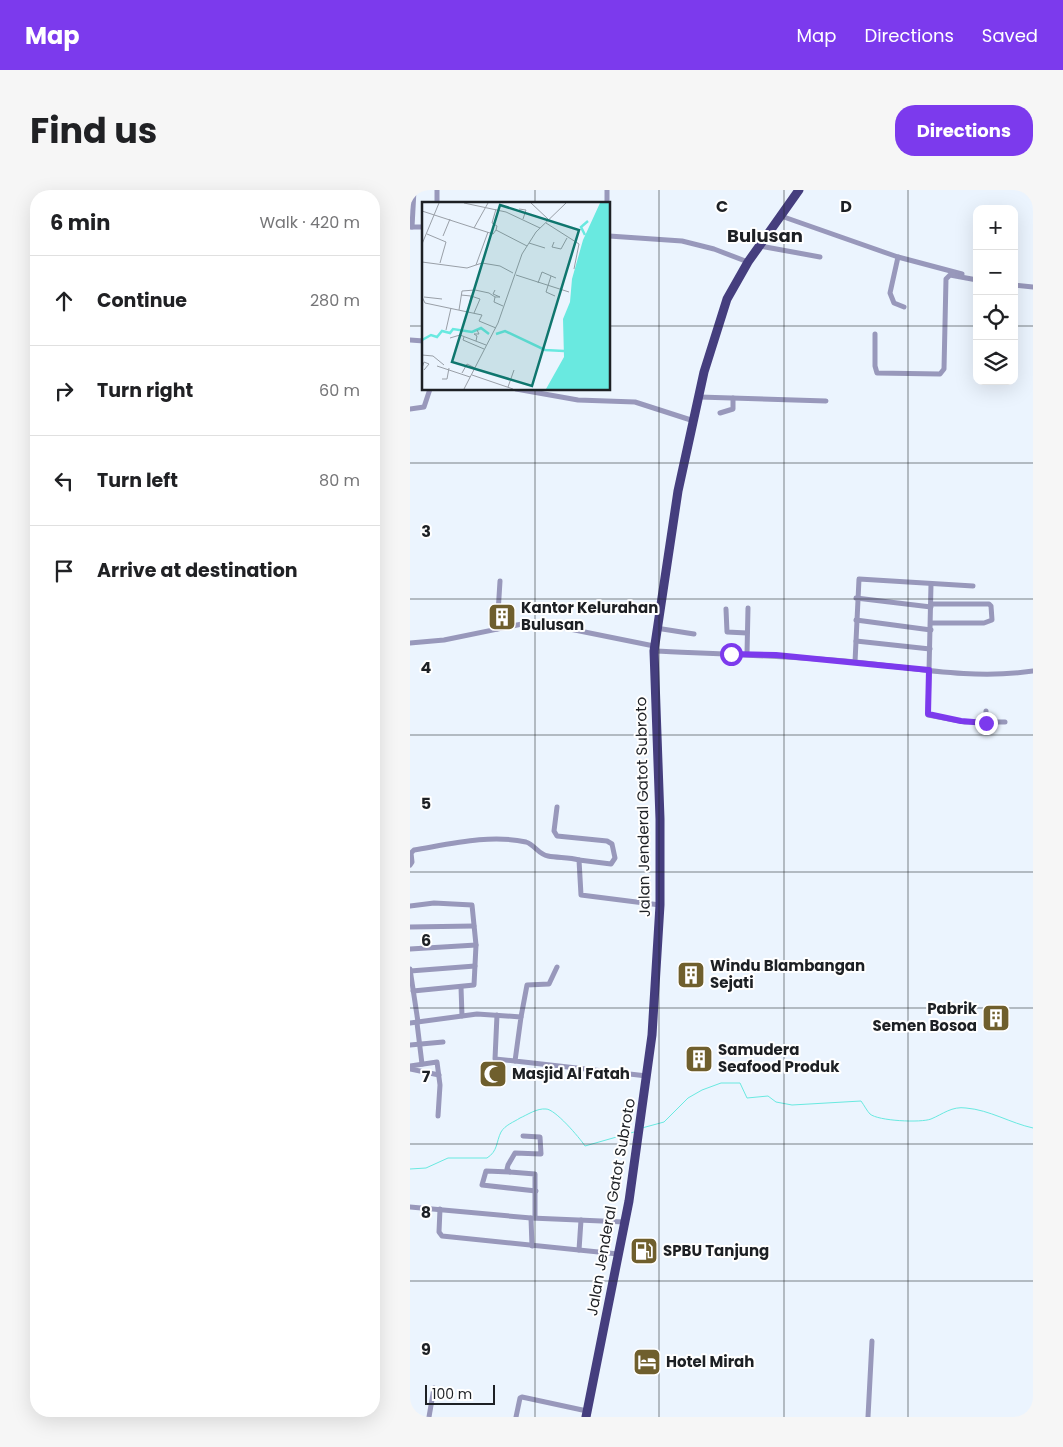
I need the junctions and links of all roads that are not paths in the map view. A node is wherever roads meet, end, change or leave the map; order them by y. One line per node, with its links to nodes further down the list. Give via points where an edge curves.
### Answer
1 (414, 190): 4 (street)
2 (799, 190): 3 (highway, Jalan Jenderal Gatot Subroto)
3 (781, 216): 6 (highway, Jalan Jenderal Gatot Subroto); 8 (street)
4 (411, 227)
5 (610, 236): 9 (street, via 682,241)
6 (760, 246): 7 (street); 9 (highway, Jalan Jenderal Gatot Subroto)
7 (820, 257)
8 (898, 257): 10 (street); 14 (street, via 890,296 894,303)
9 (748, 262): 18 (highway, Jalan Jenderal Gatot Subroto, via 720,315)
10 (973, 278)
11 (973, 278): 15 (street, via 950,275 946,279 944,369 940,374 877,373)
12 (1018, 285): 13 (street)
13 (1033, 287)
14 (904, 307)
15 (875, 334)
16 (430, 390): 21 (street, via 424,407)
17 (522, 390): 23 (street, via 578,400 635,402)
18 (699, 398): 19 (street); 23 (highway, Jalan Jenderal Gatot Subroto)
19 (733, 398): 20 (street); 22 (street, via 733,409)
20 (826, 401)
21 (410, 409)
22 (720, 413)
23 (694, 422): 33 (highway, Jalan Jenderal Gatot Subroto, via 678,491)
24 (500, 581): 34 (street)
25 (931, 584): 26 (street); 27 (street, via 860,578); 28 (street)
26 (973, 586)
27 (856, 598): 28 (street); 31 (street)
28 (931, 606): 32 (street); 32 (street, via 989,604 992,620 984,623)
29 (748, 608): 36 (street)
30 (726, 609): 36 (street, via 727,632)
31 (856, 620): 35 (street); 38 (street)
32 (932, 623): 35 (street)
33 (656, 628): 37 (street); 40 (highway, Jalan Jenderal Gatot Subroto)
34 (497, 629): 39 (street); 40 (street, via 545,624)
35 (931, 630): 41 (street)
36 (747, 633): 42 (street)
37 (694, 634)
38 (856, 641): 41 (street); 43 (street)
39 (410, 643)
40 (654, 648): 42 (street); 52 (highway, Jalan Jenderal Gatot Subroto)
41 (930, 649): 44 (street)
42 (747, 654): 43 (street)
43 (855, 662): 44 (street)
44 (929, 670): 45 (street, via 988,674); 48 (street, via 928,714)
45 (1033, 671)
46 (986, 711): 48 (street)
47 (1005, 722): 48 (street)
48 (986, 723)
49 (557, 808): 50 (street, via 554,831 557,836 612,844 615,858 611,864)
50 (579, 860): 51 (street, via 548,856 540,853 533,844 492,840 414,850); 52 (street, via 581,895)
51 (410, 865)
52 (660, 905): 77 (highway, Jalan Jenderal Gatot Subroto, via 656,992)
53 (410, 906): 54 (street, via 471,904)
54 (474, 926): 55 (street); 56 (street)
55 (410, 927)
56 (476, 945): 57 (street); 58 (street)
57 (410, 949)
58 (475, 966): 60 (street); 62 (street, via 475,984)
59 (557, 967): 67 (street, via 549,984 526,984)
60 (410, 970): 61 (street)
61 (411, 982): 63 (street)
62 (461, 988): 63 (street); 66 (street)
63 (413, 991): 64 (street)
64 (412, 1004): 69 (street)
65 (497, 1015): 66 (street); 67 (street); 73 (street, via 495,1059)
66 (462, 1016): 69 (street)
67 (520, 1017): 73 (street)
68 (410, 1023): 69 (street)
69 (418, 1023): 71 (street)
70 (443, 1042): 71 (street)
71 (419, 1044): 72 (street); 74 (street)
72 (410, 1045)
73 (515, 1061): 77 (street)
74 (422, 1064): 75 (street); 76 (street, via 437,1062)
75 (410, 1068): 76 (street)
76 (439, 1075): 78 (street)
77 (647, 1076): 86 (highway, Jalan Jenderal Gatot Subroto)
78 (438, 1116)
79 (523, 1136): 80 (street, via 540,1138 541,1154 515,1153 508,1165)
80 (510, 1172): 81 (street, via 535,1174); 81 (street, via 486,1171 482,1185)
81 (536, 1191): 84 (street)
82 (410, 1207): 83 (street)
83 (440, 1209): 84 (street); 87 (street, via 439,1232 442,1236)
84 (533, 1217): 85 (street); 87 (street)
85 (581, 1220): 86 (street); 88 (street)
86 (625, 1222): 89 (highway, Jalan Jenderal Gatot Subroto)
87 (532, 1246): 88 (street)
88 (579, 1250): 89 (street)
89 (618, 1254): 92 (highway, Jalan Jenderal Gatot Subroto)
90 (872, 1341): 95 (street)
91 (434, 1388): 93 (street)
92 (587, 1414): 94 (street, via 522,1397)
93 (429, 1417)
94 (516, 1417)
95 (868, 1417)

